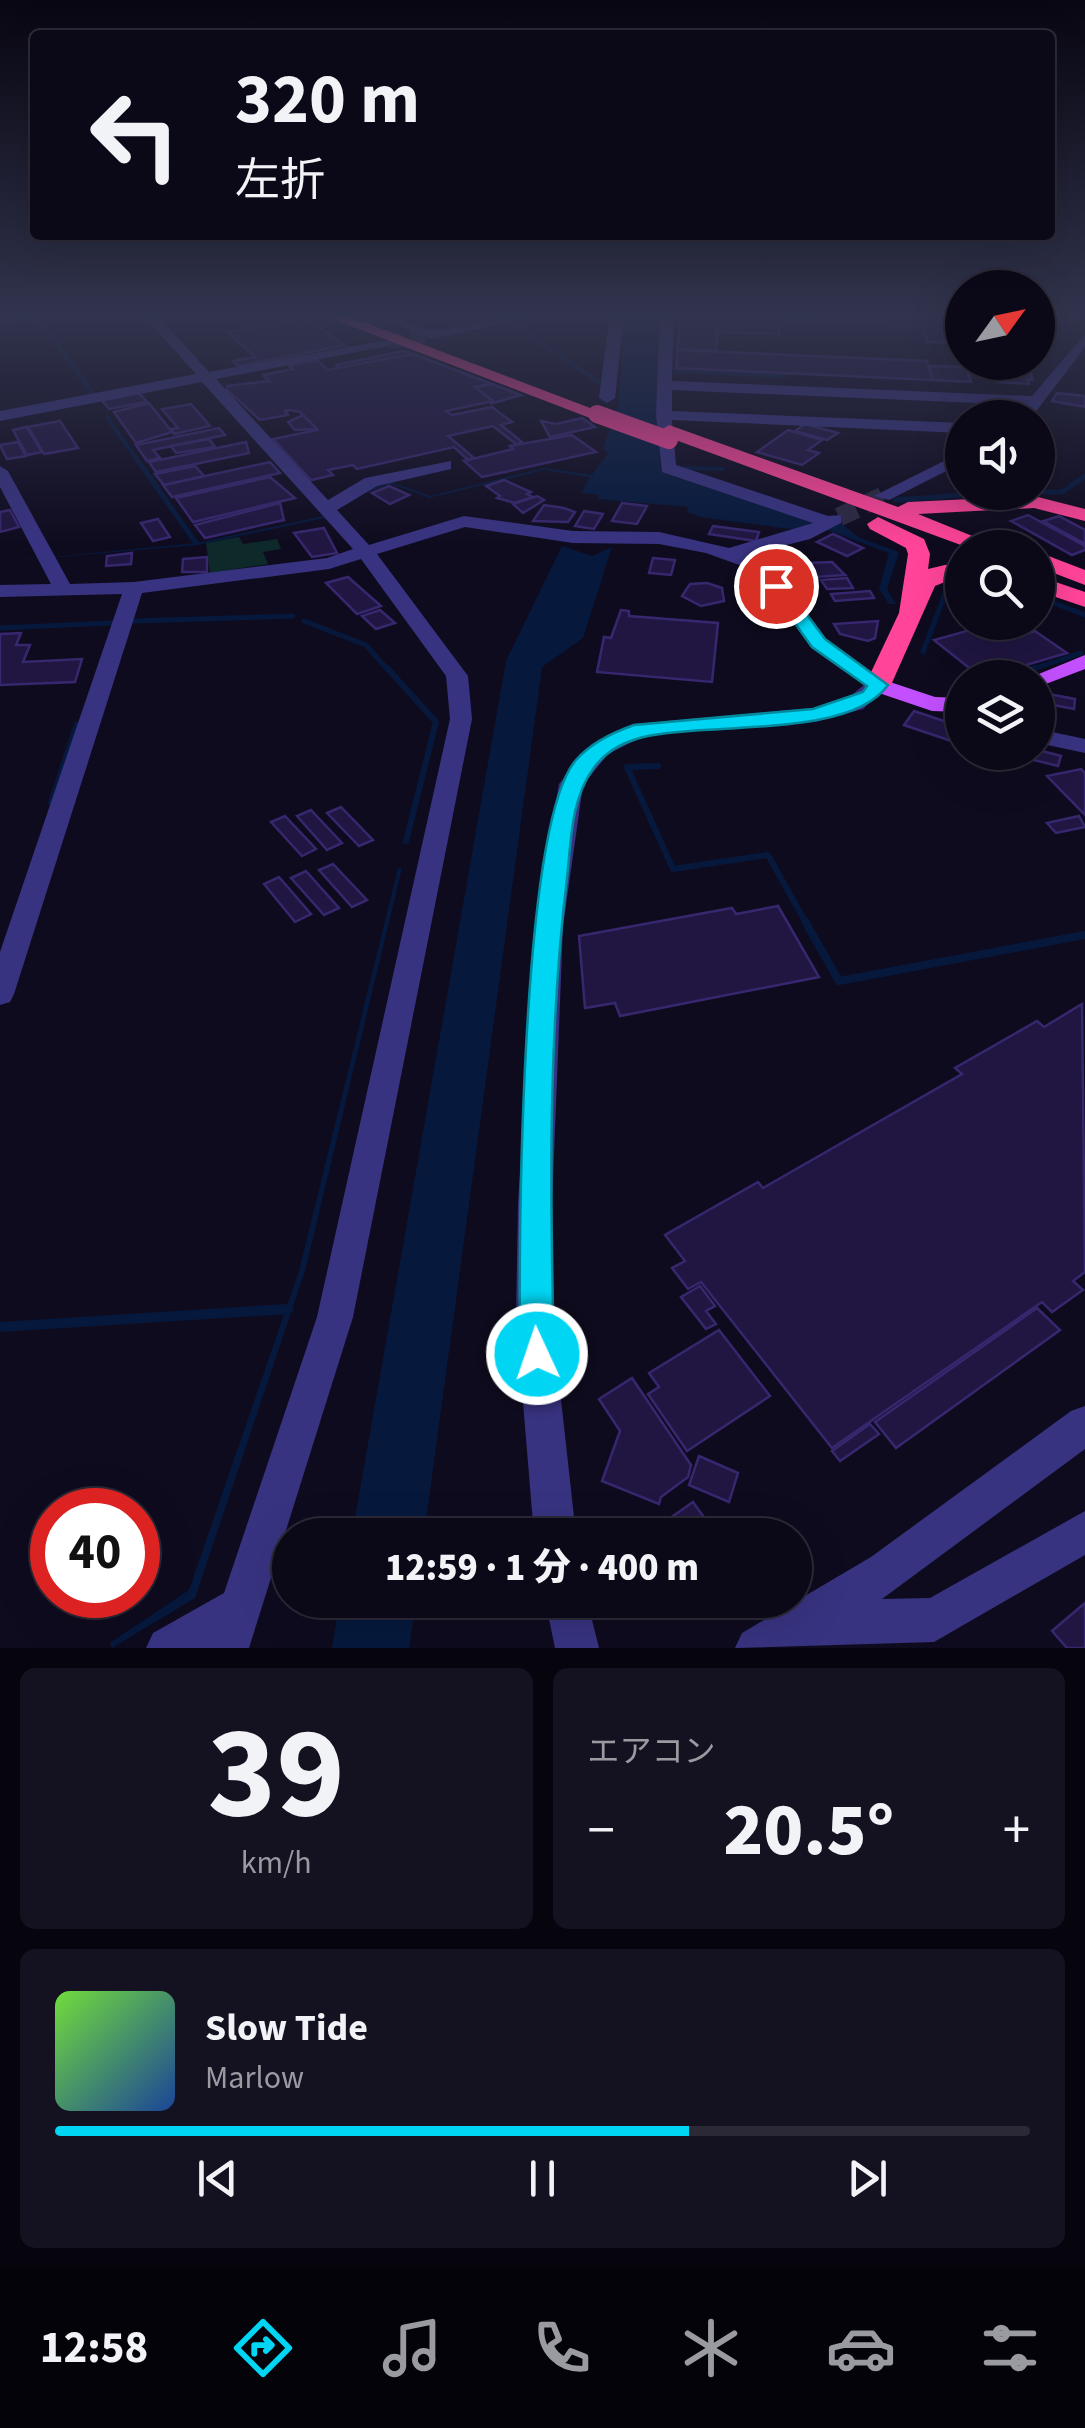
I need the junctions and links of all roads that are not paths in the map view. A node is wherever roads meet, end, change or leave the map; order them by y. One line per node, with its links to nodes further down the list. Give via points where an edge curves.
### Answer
1 (138, 390): 11 (street)
2 (218, 390): 24 (street)
3 (556, 390): 10 (highway)
4 (559, 390): 10 (highway)
5 (606, 390): 10 (street)
6 (665, 390): 15 (street)
7 (729, 390): 12 (street)
8 (793, 390): 9 (street); 13 (street)
9 (1014, 400)
10 (604, 406): 15 (highway, bridge)
11 (0, 416)
12 (728, 418): 13 (street); 15 (street)
13 (796, 421): 14 (street)
14 (945, 427)
15 (667, 429): 19 (highway); 30 (street, via 668,468 828,523)
16 (444, 465): 24 (street, via 370,482)
17 (945, 465): 20 (street)
18 (0, 471): 36 (street)
19 (783, 479): 21 (highway, via 912,509); 27 (highway); 28 (highway); 39 (highway, via 910,537 919,554)
20 (883, 496)
21 (945, 507)
22 (1055, 509): 25 (highway)
23 (997, 510): 26 (highway, via 985,521)
24 (329, 512): 29 (street)
25 (1085, 515)
26 (990, 530)
27 (945, 533)
28 (945, 542)
29 (368, 554): 30 (street, via 464,521 573,537 658,538); 35 (street); 53 (street, via 458,676 461,718 336,1318)
30 (729, 554): 42 (street, via 763,572 818,643)
31 (1055, 569): 33 (highway)
32 (945, 571): 39 (highway, via 925,582)
33 (1085, 580)
34 (1055, 585): 38 (highway)
35 (134, 588): 36 (street); 48 (street)
36 (64, 590): 37 (street)
37 (0, 592)
38 (1085, 596)
39 (908, 611): 42 (highway)
40 (1085, 661): 41 (main road)
41 (1055, 673)
42 (878, 685): 43 (main road); 51 (street, via 854,704 815,714 641,729 600,749 572,784 549,926 534,1205 534,1318)
43 (945, 705)
44 (1055, 737): 45 (street)
45 (1085, 737)
46 (1055, 739): 47 (street)
47 (1085, 746)
48 (8, 944): 49 (street)
49 (0, 994)
50 (1085, 1425): 55 (street, via 927,1545)
51 (553, 1518)
52 (1085, 1532): 55 (street, via 934,1620)
53 (244, 1606): 56 (street); 57 (street)
54 (570, 1618): 58 (street)
55 (810, 1621): 59 (street)
56 (168, 1648)
57 (227, 1648)
58 (577, 1648)
59 (758, 1648)

